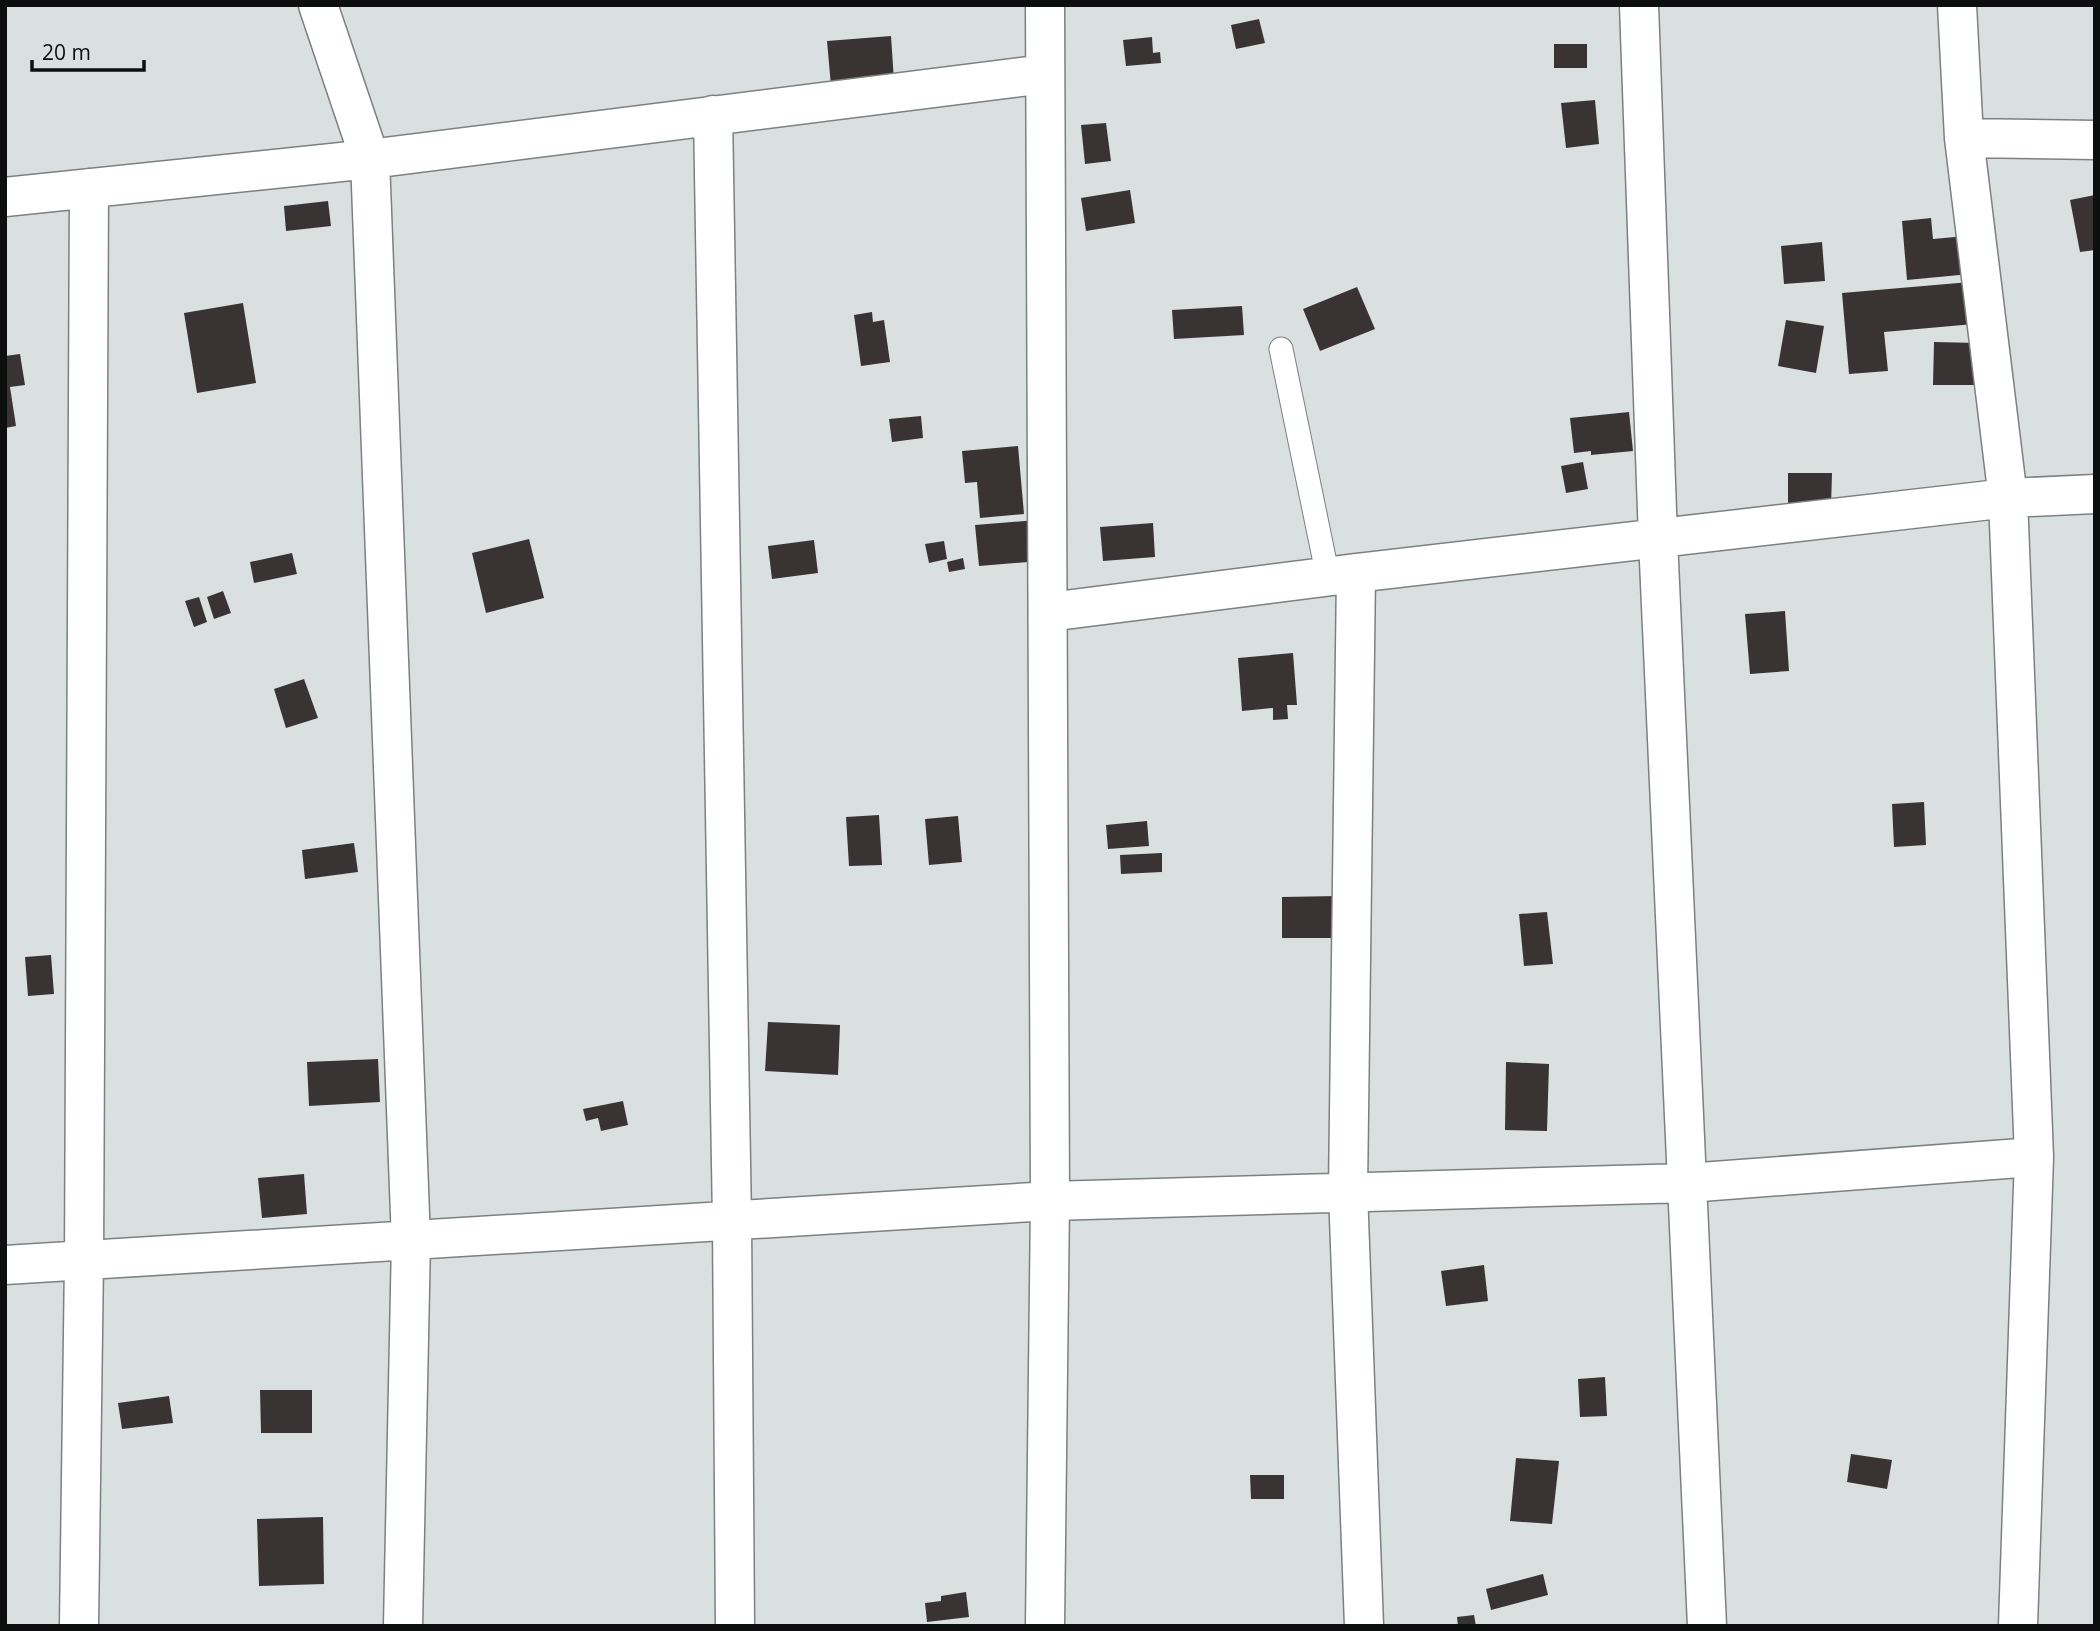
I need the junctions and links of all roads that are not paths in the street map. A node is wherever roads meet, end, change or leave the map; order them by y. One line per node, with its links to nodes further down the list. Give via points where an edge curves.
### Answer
1 (318, 5): 9 (street)
2 (1045, 5): 5 (street)
3 (1639, 5): 15 (street)
4 (1957, 5): 7 (street)
5 (1045, 74): 6 (street); 17 (street)
6 (713, 115): 9 (street); 22 (street)
7 (1964, 138): 8 (street); 14 (street)
8 (2095, 141)
9 (370, 159): 10 (street); 23 (street)
10 (89, 188): 11 (street); 24 (street)
11 (5, 197)
12 (1281, 349): 16 (lane)
13 (2095, 494): 14 (street)
14 (2008, 498): 15 (street); 18 (street)
15 (1658, 539): 16 (street); 19 (street)
16 (1342, 575): 17 (street); 20 (street)
17 (1049, 612): 21 (street)
18 (2034, 1157): 19 (street); 32 (street)
19 (1687, 1183): 20 (street); 31 (street)
20 (1348, 1191): 21 (street); 30 (street)
21 (1050, 1201): 22 (street); 29 (street)
22 (732, 1221): 23 (street); 28 (street)
23 (411, 1241): 24 (street); 27 (street)
24 (84, 1261): 25 (street); 26 (street)
25 (5, 1265)
26 (79, 1626)
27 (403, 1626)
28 (735, 1626)
29 (1045, 1626)
30 (1364, 1626)
31 (1707, 1626)
32 (2018, 1626)

